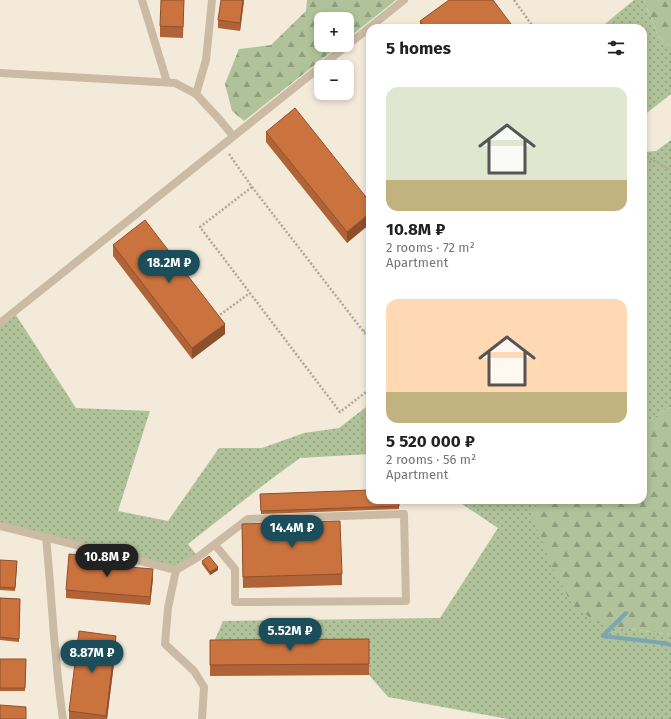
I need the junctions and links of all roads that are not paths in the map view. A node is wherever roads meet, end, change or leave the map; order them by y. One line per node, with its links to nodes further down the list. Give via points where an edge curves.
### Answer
1 (142, 0): 7 (lane)
2 (212, 0): 8 (lane, via 206,60)
3 (404, 0): 4 (lane)
4 (374, 24)
5 (366, 30): 9 (lane)
6 (0, 73): 7 (lane)
7 (167, 82): 8 (lane, via 175,82)
8 (196, 94): 9 (lane)
9 (233, 136): 10 (lane)
10 (0, 323)
11 (0, 526): 12 (lane)
12 (46, 537): 14 (lane); 15 (lane, via 57,681)
13 (215, 545): 13 (lane, via 248,519 404,514 406,601 235,602 235,569); 14 (lane)
14 (176, 570): 16 (lane, via 168,608 165,644 194,671 204,687)
15 (63, 719)
16 (202, 719)

